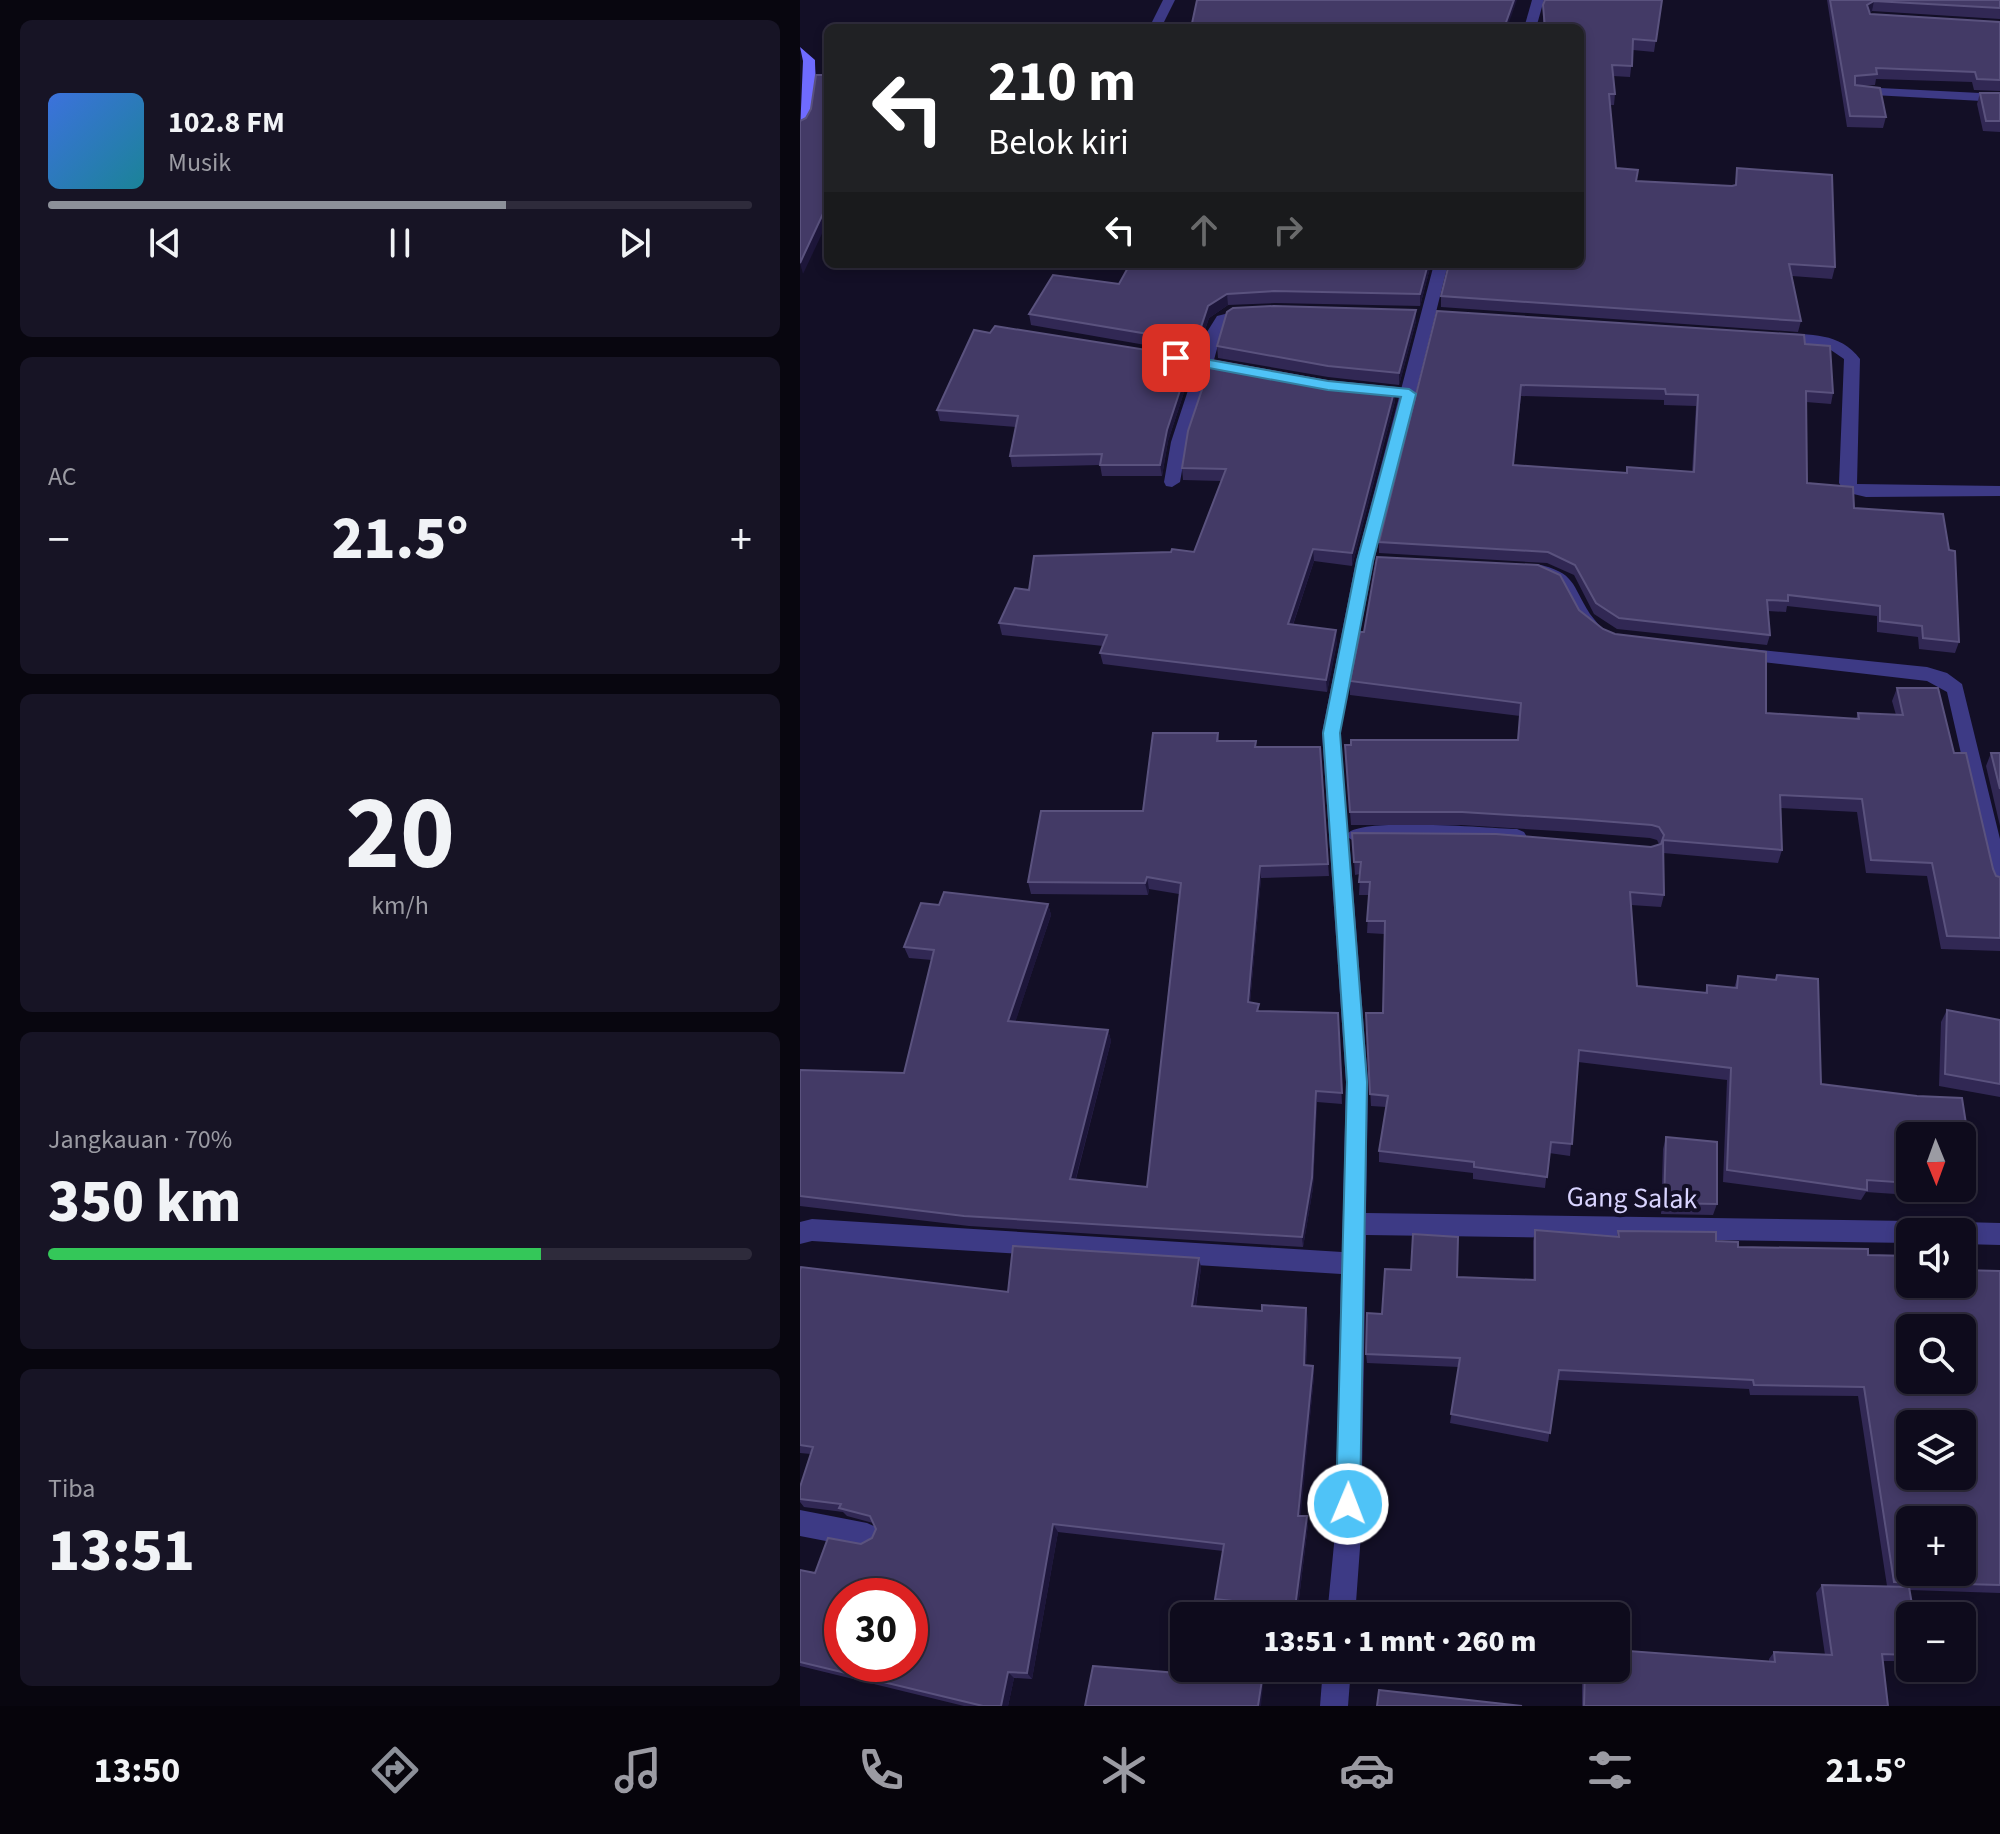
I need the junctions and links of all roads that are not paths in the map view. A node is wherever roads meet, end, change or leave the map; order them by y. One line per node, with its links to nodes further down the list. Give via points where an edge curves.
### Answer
1 (1169, 0): 3 (street)
2 (1538, 0): 4 (street)
3 (1157, 24)
4 (1531, 24)
5 (803, 57): 8 (main road, via 809,107)
6 (1860, 91): 7 (street)
7 (2000, 98)
8 (800, 128)
9 (1440, 268): 20 (street, via 1402,393 1372,561 1331,733)
10 (1275, 310): 13 (street, via 1230,312 1219,319)
11 (1757, 337): 16 (street, via 1833,341 1846,348 1852,359 1847,483 1851,488)
12 (1176, 358): 13 (street)
13 (1205, 363): 14 (street); 15 (street)
14 (1256, 371)
15 (1172, 482)
16 (2000, 491)
17 (1512, 569): 18 (street, via 1541,570 1567,582 1583,620)
18 (1613, 638)
19 (1726, 652): 22 (street, via 1927,674 1955,689)
20 (1341, 836): 21 (street, via 1406,832); 23 (street, via 1357,1082)
21 (1531, 838)
22 (2000, 881)
23 (1353, 1224): 24 (street, Gang Salak); 28 (street)
24 (1896, 1232)
25 (800, 1233): 28 (street)
26 (1976, 1233): 27 (street)
27 (2000, 1234)
28 (1354, 1264): 31 (street)
29 (800, 1523): 30 (street)
30 (867, 1536)
31 (1342, 1602)
32 (1336, 1682): 33 (street)
33 (1334, 1706)

